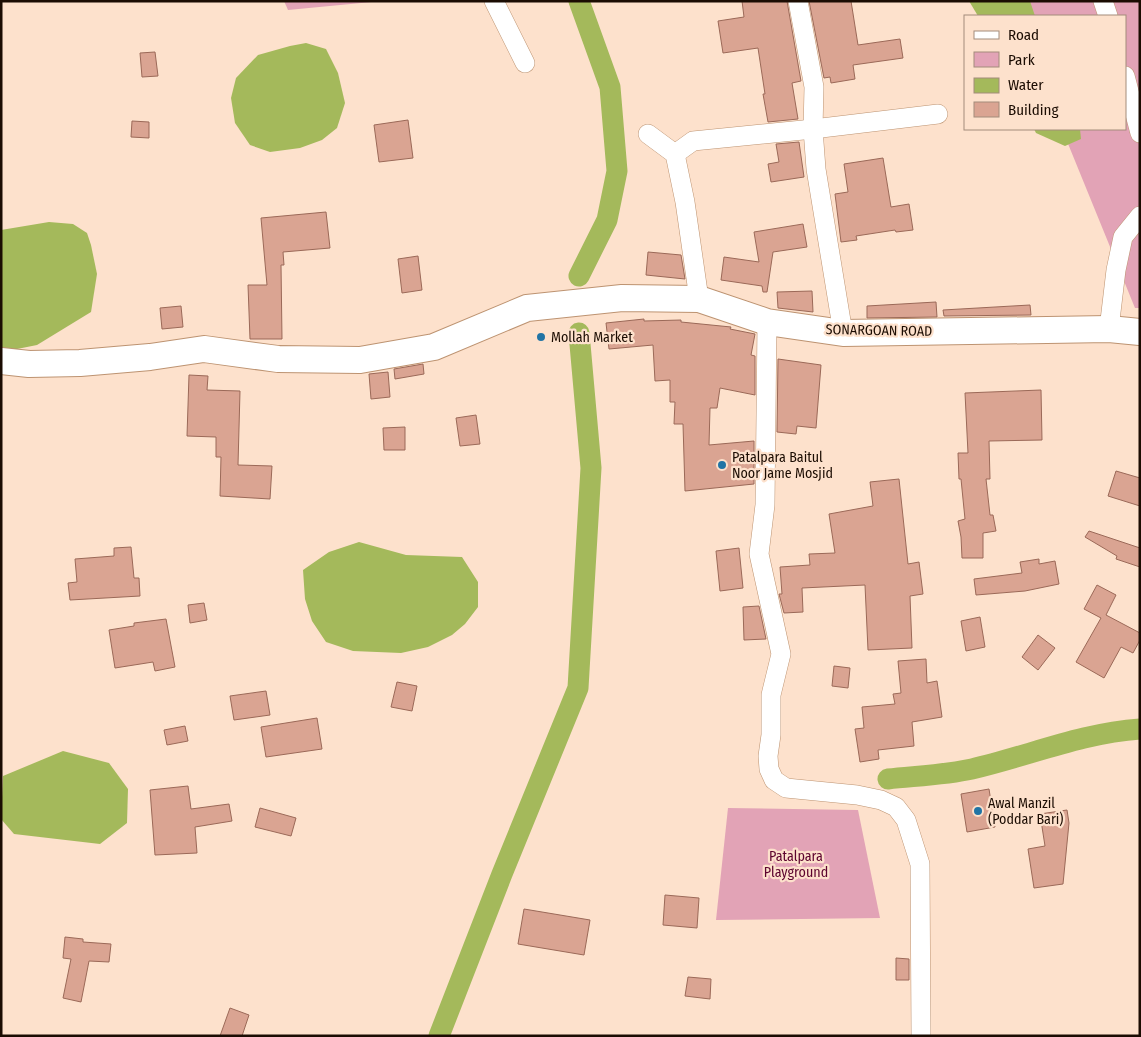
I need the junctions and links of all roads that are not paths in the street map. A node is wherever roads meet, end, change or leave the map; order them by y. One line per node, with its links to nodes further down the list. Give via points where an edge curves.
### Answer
1 (494, 1): 5 (street)
2 (798, 1): 8 (street, via 814,87)
3 (1103, 1): 4 (street)
4 (1108, 15)
5 (525, 63)
6 (1126, 80): 9 (street)
7 (938, 114): 8 (street)
8 (813, 129): 11 (street, via 693,140); 17 (street, via 816,169)
9 (1140, 133)
10 (648, 134): 11 (street)
11 (675, 154): 13 (street)
12 (1140, 216): 15 (street, via 1123,237)
13 (699, 299): 14 (street, SONARGOAN ROAD); 18 (street, SONARGOAN ROAD, via 622,298 526,308 434,347 360,360 278,359 204,349 150,358 80,363)
14 (767, 322): 17 (street, SONARGOAN ROAD); 19 (street, via 765,505 759,554 781,654 771,695 769,769 774,780 786,788 881,800 896,807 906,820 920,864)
15 (1109, 329): 16 (street, SONARGOAN ROAD); 17 (street, SONARGOAN ROAD)
16 (1140, 332)
17 (843, 333)
18 (1, 361)
19 (921, 1036)

